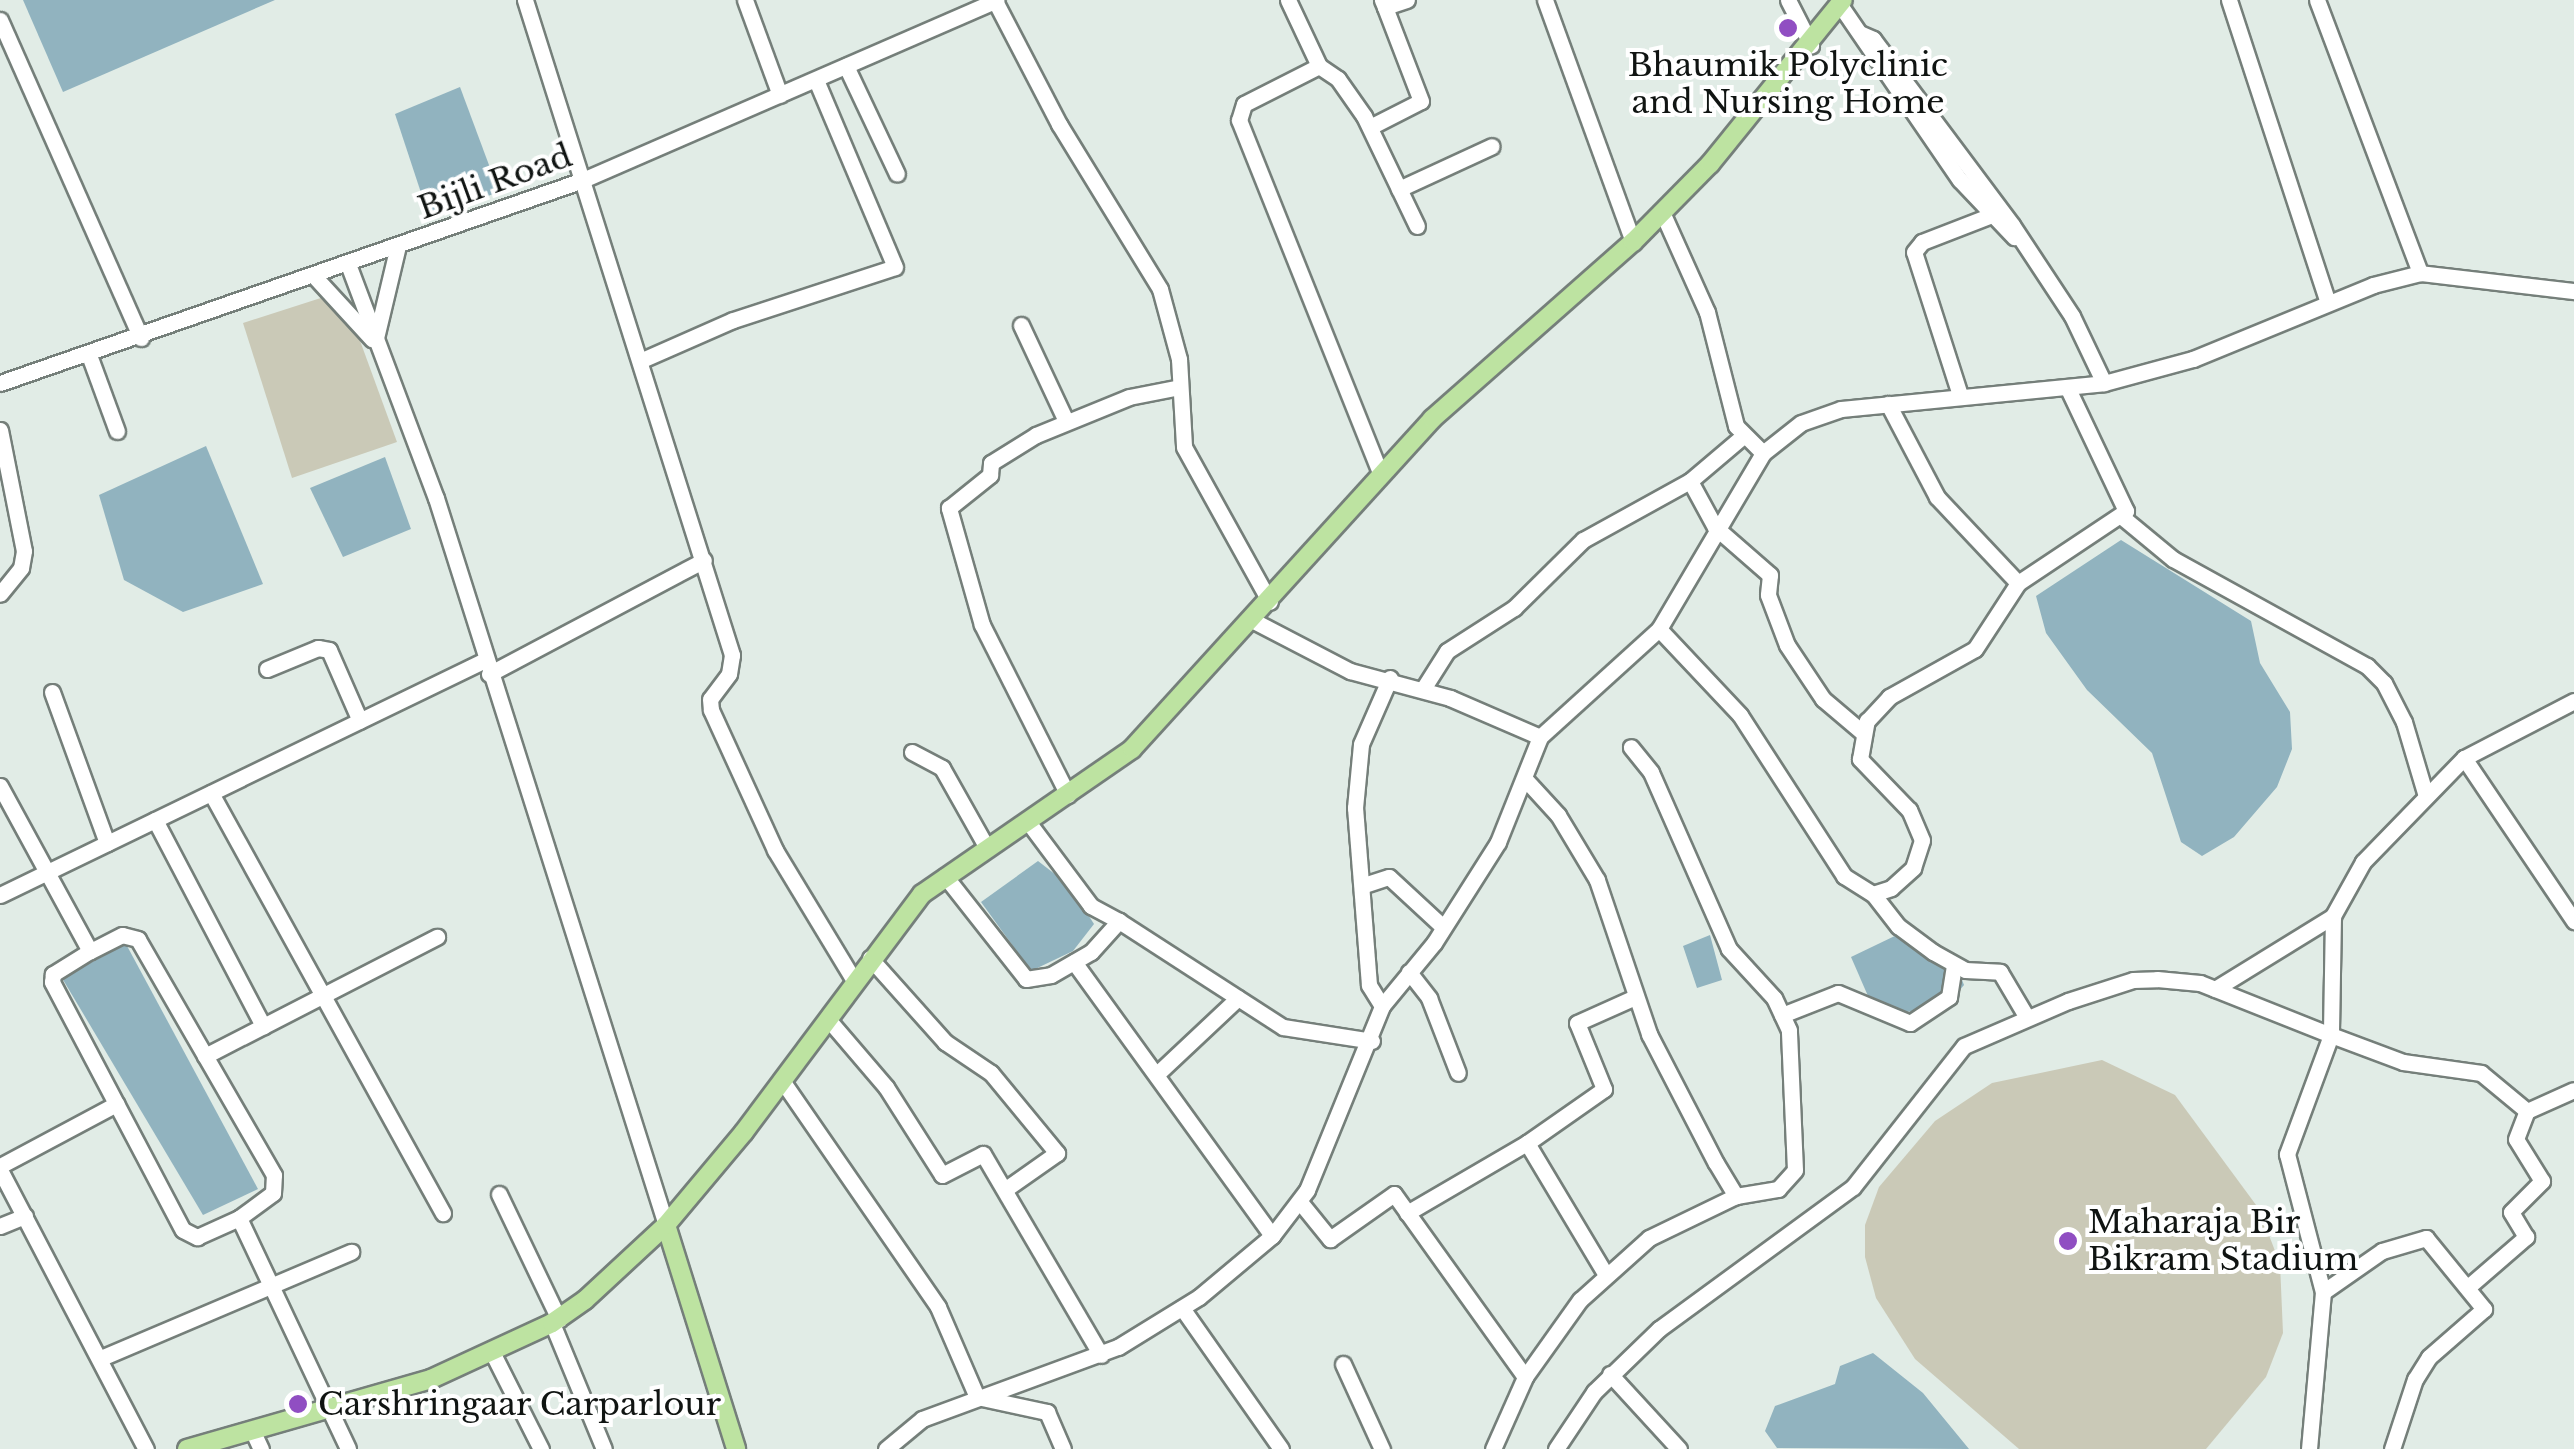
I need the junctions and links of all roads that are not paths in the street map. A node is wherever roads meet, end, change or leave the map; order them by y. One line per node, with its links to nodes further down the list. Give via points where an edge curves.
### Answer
1 (525, 0): 25 (street)
2 (745, 0): 21 (street)
3 (996, 0): 12 (street, Bijli Road); 45 (street, via 1059,124 1160,288 1180,359)
4 (1288, 0): 19 (street)
5 (1406, 0): 11 (street)
6 (1544, 0): 31 (street)
7 (1788, 0): 15 (street)
8 (2229, 0): 37 (street)
9 (2317, 0): 34 (street)
10 (1842, 2): 14 (street); 15 (main road)
11 (1384, 3): 22 (street, via 1420,101)
12 (960, 8): 18 (street, Bijli Road)
13 (0, 20): 16 (street)
14 (1862, 34): 28 (street, via 1874,60); 30 (street, via 1874,39)
15 (1811, 45): 27 (main road)
16 (16, 57): 17 (street); 39 (street)
17 (0, 65)
18 (846, 66): 20 (street, Bijli Road); 24 (street)
19 (1320, 66): 22 (street, via 1338,79); 54 (street, via 1244,104 1239,120)
20 (816, 80): 21 (street, Bijli Road); 42 (street, via 895,268 733,320)
21 (780, 95): 25 (street, Bijli Road)
22 (1370, 127): 26 (street)
23 (1492, 146): 26 (street)
24 (897, 174)
25 (583, 180): 32 (street, Bijli Road); 42 (street)
26 (1399, 189): 29 (street)
27 (1662, 212): 31 (main road); 52 (street, via 1697,281)
28 (1989, 216): 30 (street); 47 (street, via 1922,242 1914,252)
29 (1417, 226)
30 (2018, 239): 43 (street, via 2072,316)
31 (1633, 242): 54 (main road)
32 (398, 246): 33 (street, Bijli Road); 40 (street)
33 (348, 264): 35 (street, Bijli Road); 40 (street)
34 (2420, 273): 36 (street); 37 (street)
35 (314, 276): 39 (street, Bijli Road); 40 (street)
36 (2574, 291)
37 (2328, 304): 43 (street, via 2193,359)
38 (1021, 325): 49 (street)
39 (141, 338): 41 (street, Bijli Road)
40 (375, 342): 64 (street, via 436,498)
41 (89, 355): 44 (street, Bijli Road); 51 (street)
42 (642, 360): 58 (street)
43 (2104, 383): 46 (street)
44 (0, 384)
45 (1180, 386): 49 (street); 61 (street, via 1184,446)
46 (2068, 389): 47 (street); 56 (street, via 2126,506)
47 (1960, 395): 48 (street)
48 (1888, 404): 53 (street, via 1818,415); 59 (street, via 1938,498)
49 (1066, 421): 80 (street, via 991,464 990,475 954,502 948,519 982,625)
50 (0, 430): 60 (street, via 24,551)
51 (116, 431)
52 (1743, 436): 53 (street); 55 (street)
53 (1763, 453): 57 (street)
54 (1380, 473): 61 (main road)
55 (1690, 482): 57 (street); 67 (street, via 1583,540 1514,608 1452,646)
56 (2121, 516): 59 (street); 79 (street, via 2173,559 2367,666 2384,682 2404,722)
57 (1715, 527): 63 (street); 71 (street, via 1770,576 1768,595 1790,649 1822,699)
58 (704, 560): 64 (street); 100 (street, via 732,665 714,690 711,710 775,850)
59 (2018, 583): 71 (street, via 1976,649 1889,697)
60 (0, 594)
61 (1270, 602): 62 (main road)
62 (1250, 619): 66 (street, via 1324,660); 80 (main road, via 1132,750)
63 (1658, 629): 72 (street); 88 (street, via 1740,715 1844,876)
64 (487, 667): 70 (street); 129 (street)
65 (266, 669): 70 (street, via 318,648 329,650)
66 (1390, 678): 67 (street); 87 (street, via 1361,744 1355,808)
67 (1422, 689): 72 (street)
68 (52, 692): 83 (street)
69 (2574, 701): 75 (street)
70 (360, 720): 78 (street)
71 (1862, 732): 88 (street, via 1863,764 1909,810 1922,840 1922,852 1904,878)
72 (1540, 737): 76 (street)
73 (1631, 747): 106 (street, via 1651,772 1729,949)
74 (912, 752): 84 (street, via 942,768)
75 (2464, 758): 79 (street); 91 (street)
76 (1526, 779): 93 (street, via 1498,842); 103 (street, via 1558,815 1597,880)
77 (0, 786): 85 (street)
78 (211, 793): 81 (street); 102 (street)
79 (2426, 793): 90 (street, via 2363,862)
80 (1068, 795): 82 (main road)
81 (154, 820): 83 (street); 109 (street)
82 (1028, 823): 84 (main road); 92 (street, via 1091,906)
83 (107, 843): 85 (street)
84 (987, 848): 86 (main road)
85 (46, 873): 89 (street); 95 (street)
86 (945, 876): 96 (main road); 97 (street, via 1026,979)
87 (1364, 885): 93 (street, via 1389,877); 105 (street, via 1368,985)
88 (1873, 894): 98 (street, via 1898,926)
89 (0, 895)
90 (2334, 916): 101 (street); 110 (street)
91 (2574, 921)
92 (1119, 922): 97 (street); 104 (street)
93 (1443, 927): 99 (street)
94 (437, 937): 102 (street)
95 (90, 951): 112 (street, via 122,934 138,939); 117 (street, via 53,974 52,982)
96 (870, 958): 100 (main road); 121 (street, via 946,1042 991,1073 1057,1153)
97 (1074, 962): 114 (street)
98 (1954, 964): 106 (street, via 1950,997 1910,1023 1838,993); 107 (street, via 2000,972)
99 (1408, 972): 105 (street); 113 (street, via 1428,998)
100 (854, 979): 108 (main road)
101 (2215, 989): 107 (street, via 2134,980); 110 (street)
102 (323, 995): 109 (street); 125 (street)
103 (1636, 997): 119 (street, via 1577,1024 1604,1089); 123 (street, via 1660,1058)
104 (1238, 998): 111 (street, via 1300,1032); 114 (street)
105 (1382, 1006): 111 (street)
106 (1782, 1015): 123 (street, via 1792,1049 1795,1170 1778,1189)
107 (2026, 1016): 143 (street, via 1954,1054 1853,1187)
108 (827, 1018): 115 (main road); 121 (street, via 886,1087 942,1175 978,1152)
109 (264, 1026): 112 (street)
110 (2330, 1035): 118 (street, via 2402,1062 2480,1073); 136 (street, via 2287,1154)
111 (1372, 1040): 124 (street)
112 (205, 1056): 128 (street, via 276,1182 267,1200)
113 (1458, 1073)
114 (1156, 1074): 131 (street)
115 (782, 1082): 129 (main road); 145 (street, via 938,1307)
116 (2574, 1090): 118 (street)
117 (116, 1104): 120 (street); 128 (street, via 186,1235)
118 (2527, 1111): 134 (street, via 2516,1136 2542,1181 2510,1212 2526,1237)
119 (1527, 1144): 126 (street); 133 (street)
120 (0, 1168): 127 (street)
121 (1006, 1189): 140 (street)
122 (499, 1194): 138 (street)
123 (1736, 1196): 133 (street, via 1676,1222)
124 (1300, 1202): 126 (street, via 1330,1239 1394,1194); 131 (street)
125 (443, 1213)
126 (1407, 1214): 144 (street)
127 (25, 1216): 130 (street); 141 (street)
128 (239, 1218): 135 (street)
129 (666, 1225): 138 (main road); 153 (main road)
130 (0, 1226)
131 (1272, 1236): 137 (street)
132 (351, 1252): 135 (street)
133 (1606, 1274): 144 (street, via 1561,1320)
134 (2468, 1287): 136 (street, via 2426,1238 2382,1251); 162 (street, via 2482,1314 2429,1357 2415,1378)
135 (274, 1290): 141 (street); 146 (street)
136 (2323, 1292): 161 (street)
137 (1182, 1308): 140 (street); 156 (street)
138 (555, 1321): 139 (main road); 152 (street)
139 (492, 1352): 146 (main road, via 431,1379); 151 (street)
140 (1101, 1355): 145 (street)
141 (101, 1358): 149 (street)
142 (1343, 1364): 157 (street)
143 (1610, 1374): 159 (street); 160 (street)
144 (1525, 1378): 158 (street)
145 (977, 1397): 154 (street, via 906,1428); 155 (street, via 1047,1412)
146 (331, 1409): 147 (main road); 150 (street)
147 (257, 1440): 148 (main road)
148 (195, 1448)
149 (146, 1449)
150 (348, 1449)
151 (541, 1449)
152 (604, 1449)
153 (736, 1449)
154 (886, 1449)
155 (1062, 1449)
156 (1280, 1449)
157 (1382, 1449)
158 (1493, 1449)
159 (1556, 1449)
160 (1678, 1449)
161 (2310, 1449)
162 (2392, 1449)

